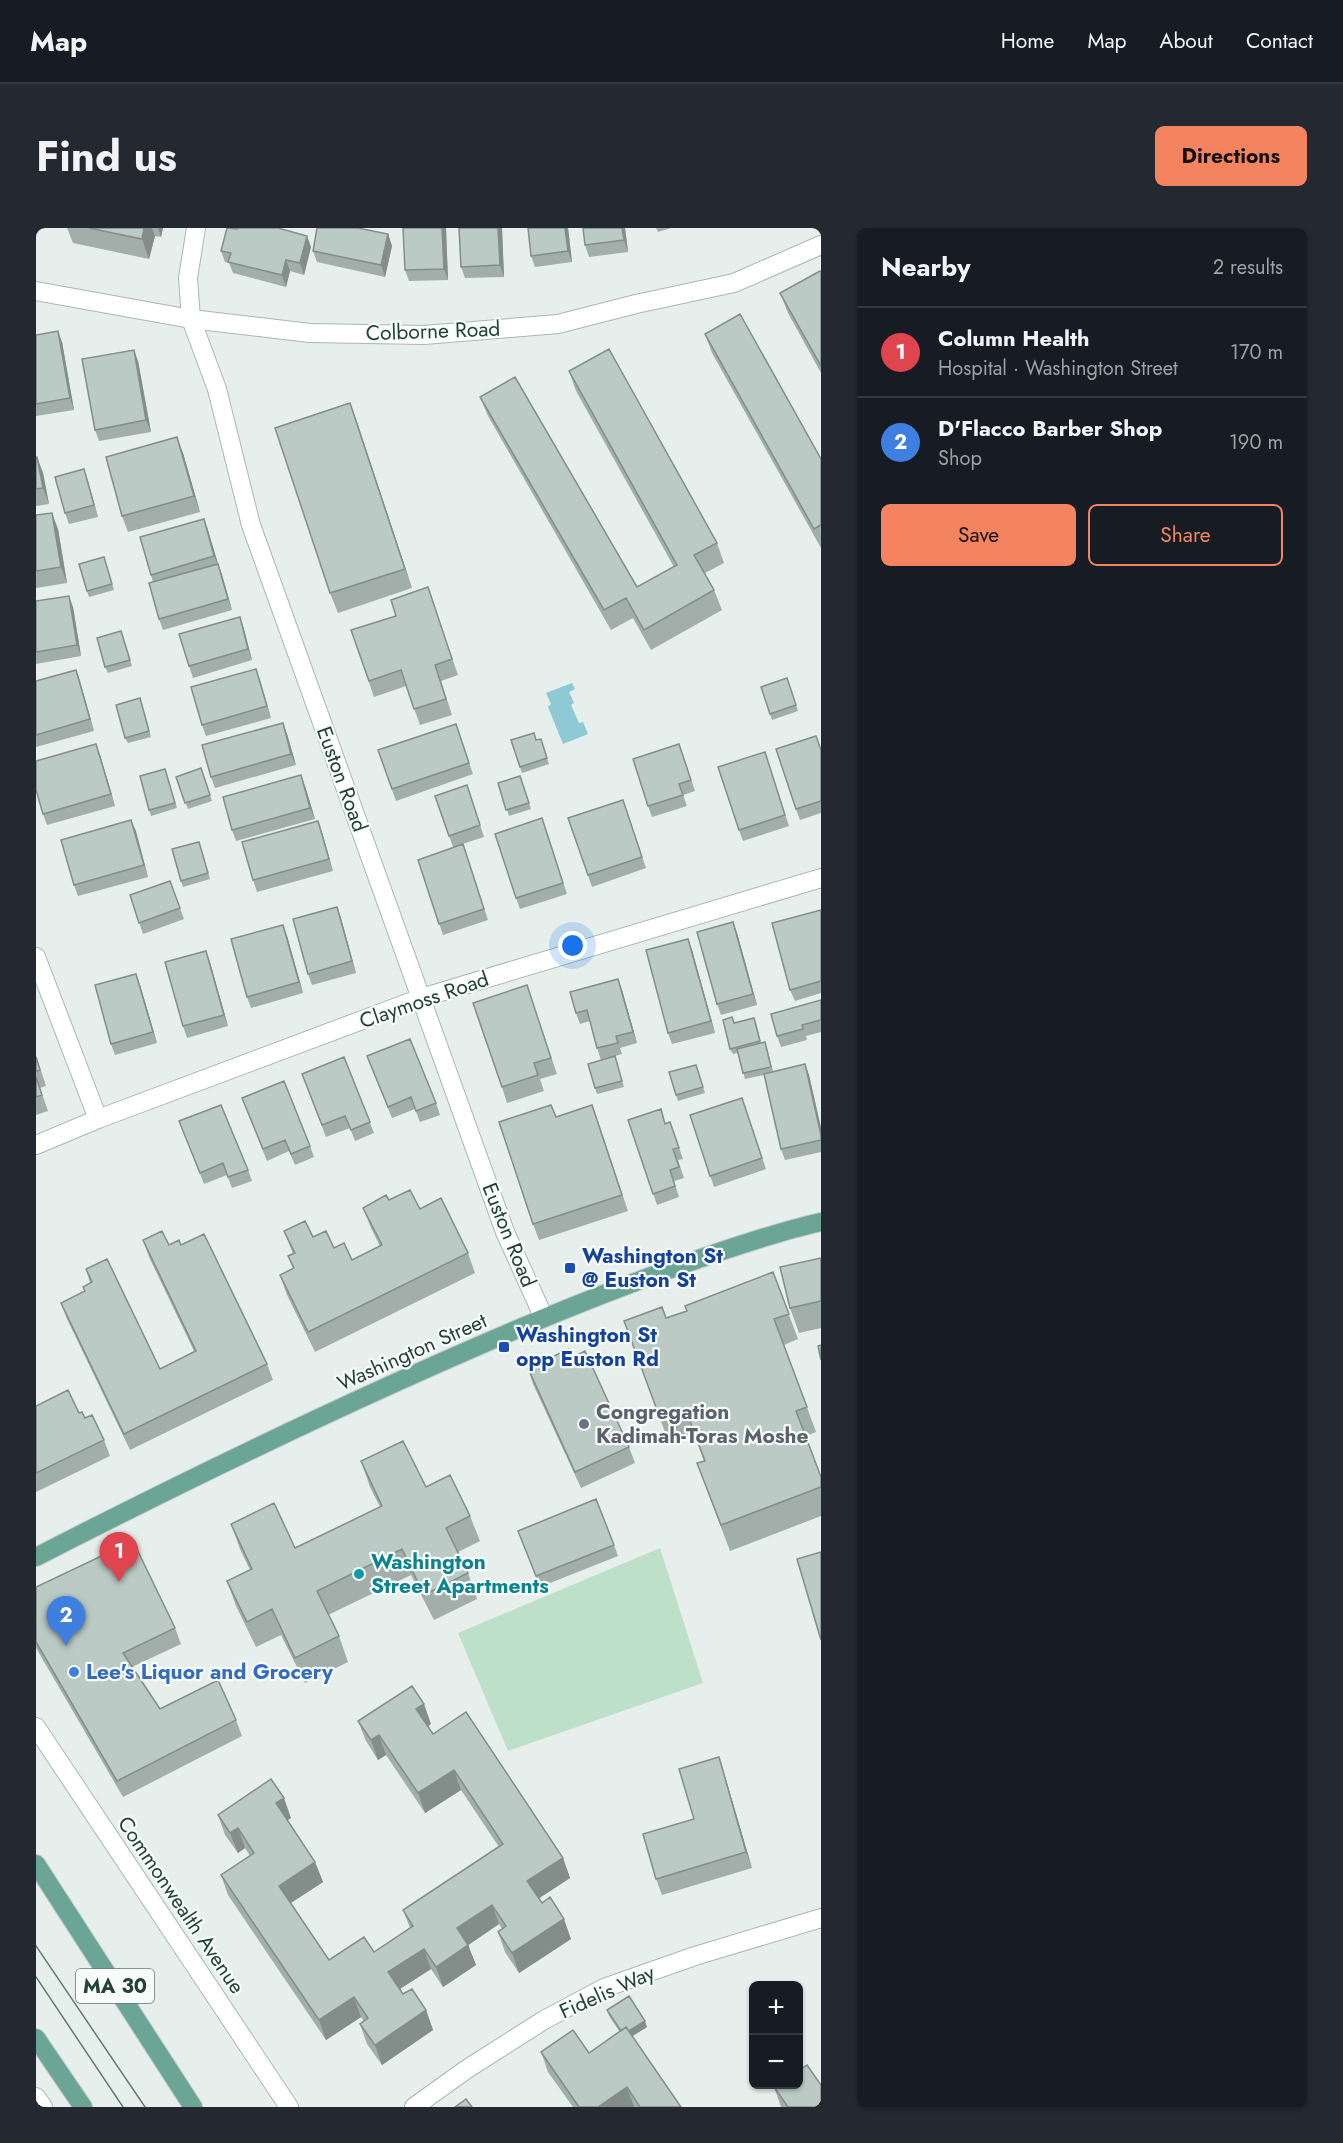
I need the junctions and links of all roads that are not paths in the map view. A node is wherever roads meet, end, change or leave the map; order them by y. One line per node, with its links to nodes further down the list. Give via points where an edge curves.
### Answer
1 (196, 228): 4 (street, Euston Road, via 188,278)
2 (821, 245): 4 (street, Colborne Road, via 734,284 558,324 424,335 310,333)
3 (36, 291): 4 (street, Colborne Road)
4 (191, 320): 7 (street, Euston Road, via 217,388 251,525)
5 (821, 879): 7 (street, Claymoss Road)
6 (36, 957): 8 (street)
7 (421, 998): 8 (street, Claymoss Road); 11 (street, Euston Road, via 505,1232)
8 (98, 1119): 9 (street, Claymoss Road)
9 (36, 1145)
10 (821, 1222): 11 (main road, Washington Street, via 786,1229 685,1264)
11 (544, 1318): 12 (main road, Washington Street, via 400,1380)
12 (36, 1557)
13 (36, 1727): 19 (street, Commonwealth Avenue)
14 (36, 1864): 18 (main road, MA 30)
15 (821, 1918): 20 (street, Fidelis Way, via 604,1988 544,2020)
16 (36, 2038): 17 (main road)
17 (83, 2107)
18 (193, 2107)
19 (290, 2107)
20 (414, 2107)

